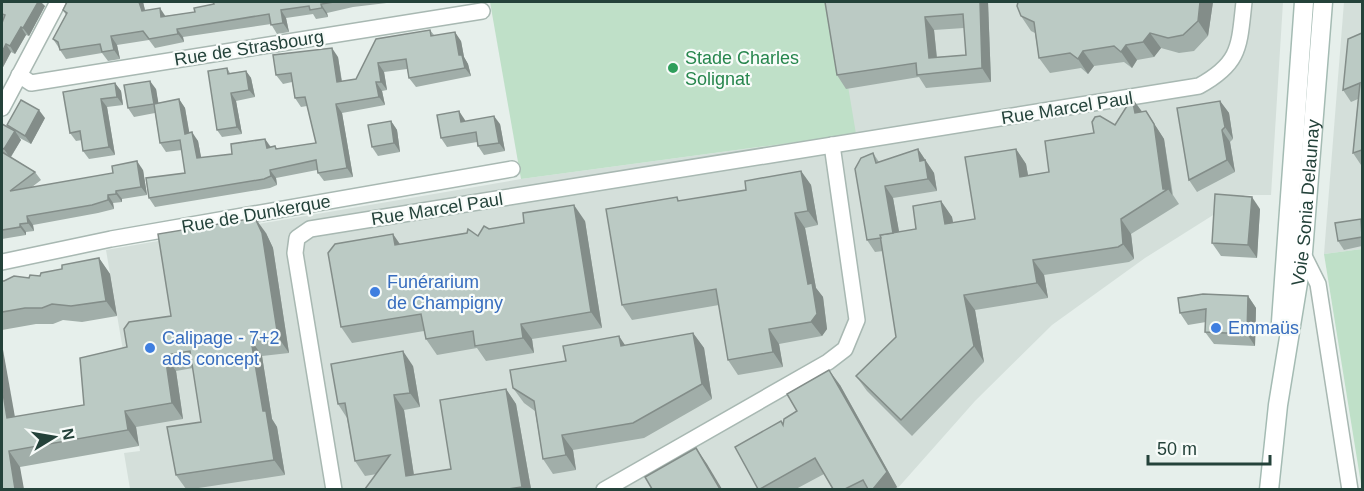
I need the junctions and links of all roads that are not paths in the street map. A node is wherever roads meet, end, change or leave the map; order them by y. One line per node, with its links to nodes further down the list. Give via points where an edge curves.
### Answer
1 (58, 2): 6 (street)
2 (1244, 2): 8 (street, Rue Marcel Paul, via 1233,61 1221,74 1199,86)
3 (1304, 2): 10 (main road, Voie Sonia Delaunay)
4 (1323, 2): 11 (main road, Voie Sonia Delaunay)
5 (482, 11): 6 (street, Rue de Strasbourg, via 31,83)
6 (19, 75): 7 (street)
7 (2, 108)
8 (832, 145): 14 (street, Rue Marcel Paul, via 310,230 297,238 296,269); 15 (street, via 857,320 845,349)
9 (512, 169): 12 (street, Rue de Dunkerque, via 111,239)
10 (1286, 240): 11 (street); 13 (main road, Voie Sonia Delaunay)
11 (1303, 252): 13 (main road, Voie Sonia Delaunay); 17 (street, via 1318,284)
12 (2, 262)
13 (1278, 405): 16 (main road, Voie Sonia Delaunay)
14 (334, 489)
15 (604, 489)
16 (1269, 489)
17 (1350, 489)

